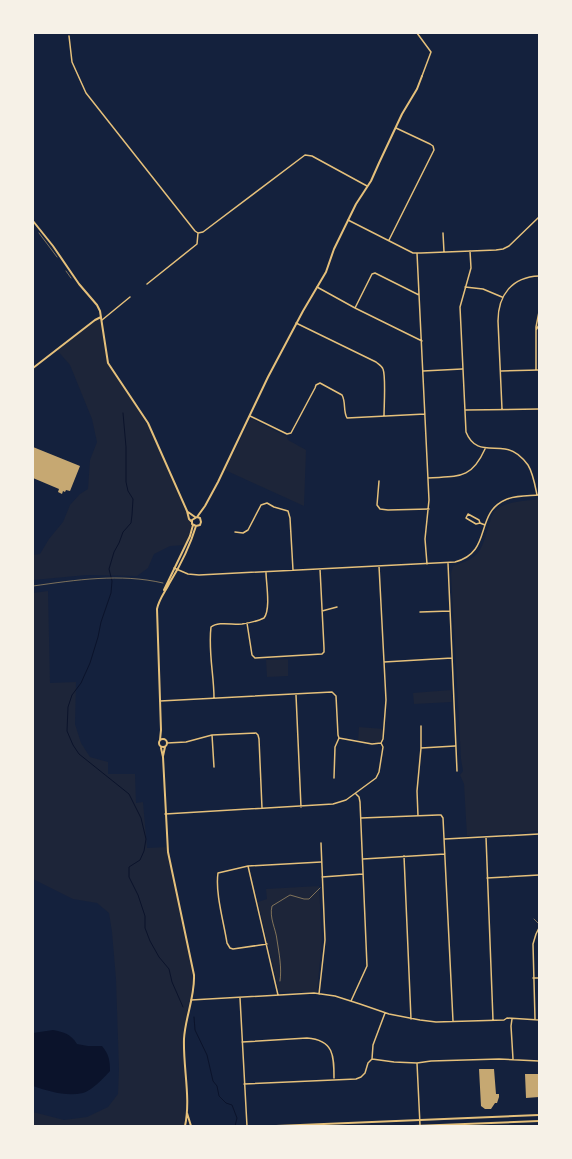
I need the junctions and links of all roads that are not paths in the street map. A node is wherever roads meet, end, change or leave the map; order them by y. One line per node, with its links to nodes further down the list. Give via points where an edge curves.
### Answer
1 (417, 33): 3 (street, via 431,52)
2 (69, 36): 9 (street, via 72,62 86,93)
3 (422, 76): 4 (street)
4 (396, 128): 5 (street); 11 (street, via 430,144 434,150)
5 (367, 187): 7 (street); 9 (street, via 312,156 305,155 203,232)
6 (539, 217): 13 (street, via 506,248)
7 (348, 220): 11 (street); 17 (street)
8 (33, 221): 24 (street, via 97,305)
9 (198, 233): 16 (street, via 197,244)
10 (443, 233): 12 (street)
11 (389, 240): 14 (street, via 413,253)
12 (444, 252): 13 (street); 14 (street)
13 (470, 252): 18 (street, via 471,268)
14 (418, 253): 19 (street)
15 (539, 276): 20 (street, via 528,277 514,284)
16 (147, 284)
17 (318, 287): 22 (street); 25 (street)
18 (465, 287): 20 (street, via 483,289); 30 (street, via 460,306)
19 (419, 295): 22 (street, via 375,273 372,274); 28 (street)
20 (502, 297): 32 (street, via 498,313)
21 (130, 298): 24 (street)
22 (355, 308): 28 (street)
23 (539, 312): 27 (street)
24 (101, 319): 29 (street, via 95,320); 45 (street, via 106,358 110,368 148,423)
25 (296, 323): 38 (street); 39 (street, via 376,362 383,369)
26 (539, 325): 27 (street)
27 (536, 330): 31 (street)
28 (422, 341): 33 (street)
29 (33, 368)
30 (462, 369): 33 (street); 35 (street)
31 (538, 370): 32 (street)
32 (500, 371): 36 (street)
33 (423, 372): 37 (street)
34 (539, 409): 36 (street)
35 (464, 410): 36 (street); 40 (street, via 467,434 473,443)
36 (502, 410)
37 (425, 414): 39 (street); 41 (street)
38 (250, 416): 39 (street, via 287,434 291,433 314,388 320,383 342,394 348,418); 46 (street, via 218,482)
39 (384, 416)
40 (485, 449): 41 (street, via 477,464 464,475); 43 (street, via 506,449 519,455 530,469)
41 (428, 478): 44 (street)
42 (379, 481): 44 (street, via 377,505 380,509)
43 (538, 495): 49 (street, via 504,500 491,510)
44 (429, 509): 53 (street, via 425,539)
45 (187, 511): 46 (street); 47 (street)
46 (196, 517): 47 (street); 50 (street, via 200,518 201,522)
47 (191, 522): 50 (street)
48 (480, 523): 48 (street, via 476,524 466,518 468,514); 49 (street)
49 (485, 525): 52 (street, via 480,542 472,552 462,560)
50 (195, 526): 55 (street); 57 (street, via 192,540)
51 (234, 532): 58 (street, via 243,533 248,530 263,504 267,503 288,511)
52 (448, 563): 53 (street); 63 (street)
53 (427, 564): 54 (street)
54 (379, 566): 56 (street); 67 (street)
55 (174, 568): 57 (street); 60 (street)
56 (320, 569): 58 (street); 62 (street)
57 (177, 570): 59 (street, via 194,575); 60 (street)
58 (293, 570): 59 (street)
59 (266, 572): 65 (street, via 266,614 262,619)
60 (163, 594): 70 (street, via 156,616)
61 (337, 607): 62 (street)
62 (322, 611): 65 (street, via 322,654 255,658 252,654)
63 (450, 611): 64 (street); 66 (street)
64 (420, 612)
65 (247, 623): 69 (street, via 215,624 210,627)
66 (452, 658): 67 (street); 79 (street)
67 (384, 662): 78 (street, via 386,700)
68 (296, 694): 69 (street); 74 (street, via 335,694); 88 (street)
69 (214, 698): 70 (street)
70 (160, 701): 72 (street)
71 (421, 726): 82 (street)
72 (162, 730): 75 (street); 76 (street)
73 (212, 736): 77 (street); 84 (street); 89 (street, via 252,732 258,735)
74 (339, 738): 78 (street, via 372,744); 86 (street, via 335,747)
75 (160, 740): 76 (street); 81 (street)
76 (164, 740): 77 (street)
77 (167, 743): 80 (street)
78 (381, 743): 87 (street, via 383,747 378,776)
79 (456, 746): 82 (street); 85 (street)
80 (165, 747): 81 (street); 83 (street)
81 (161, 748): 83 (street)
82 (422, 748): 91 (street, via 417,791)
83 (163, 757): 90 (street)
84 (214, 767)
85 (457, 771)
86 (334, 778)
87 (355, 793): 88 (street, via 337,803); 92 (street, via 359,797)
88 (300, 807): 89 (street)
89 (262, 809): 90 (street)
90 (166, 814): 115 (street, via 168,852 194,976)
91 (418, 816): 92 (street); 95 (street, via 441,815)
92 (361, 818): 99 (street)
93 (539, 834): 94 (street)
94 (486, 837): 95 (street); 105 (street)
95 (444, 839): 97 (street)
96 (321, 843): 100 (street)
97 (445, 854): 98 (street); 123 (street)
98 (404, 856): 99 (street); 118 (street)
99 (363, 858): 102 (street)
100 (321, 862): 101 (street); 104 (street)
101 (248, 866): 109 (street); 109 (street, via 218,873 227,943 233,949)
102 (363, 874): 104 (street); 116 (street, via 367,966)
103 (539, 875): 105 (street)
104 (322, 877): 112 (street, via 325,940)
105 (487, 878): 120 (street)
106 (534, 919): 107 (lane)
107 (539, 924)
108 (539, 928): 110 (street, via 533,944)
109 (267, 944): 113 (street)
110 (533, 978): 111 (street); 121 (street)
111 (539, 978)
112 (319, 994): 113 (street); 116 (street)
113 (278, 995): 114 (street)
114 (239, 997): 115 (street); 124 (street)
115 (191, 1000): 131 (street, via 184,1040)
116 (352, 1001): 117 (street)
117 (385, 1013): 118 (street); 125 (street, via 373,1044)
118 (411, 1019): 123 (street)
119 (512, 1019): 120 (street); 121 (street); 126 (street)
120 (493, 1020): 123 (street)
121 (535, 1020): 122 (street)
122 (539, 1020)
123 (453, 1021)
124 (242, 1042): 129 (street, via 316,1039 330,1048 334,1061); 130 (street)
125 (372, 1059): 128 (street); 129 (street, via 361,1077)
126 (512, 1059): 127 (street); 128 (street)
127 (539, 1061)
128 (417, 1063): 133 (street)
129 (334, 1079): 130 (street)
130 (244, 1084): 138 (street)
131 (187, 1111): 136 (street); 137 (street)
132 (539, 1115): 133 (street)
133 (419, 1120): 135 (street); 142 (street)
134 (539, 1121): 142 (street)
135 (347, 1122): 139 (street); 140 (street)
136 (185, 1126): 137 (street)
137 (191, 1126)
138 (247, 1126)
139 (276, 1126)
140 (347, 1126)
141 (414, 1126): 142 (street)
142 (420, 1126)

